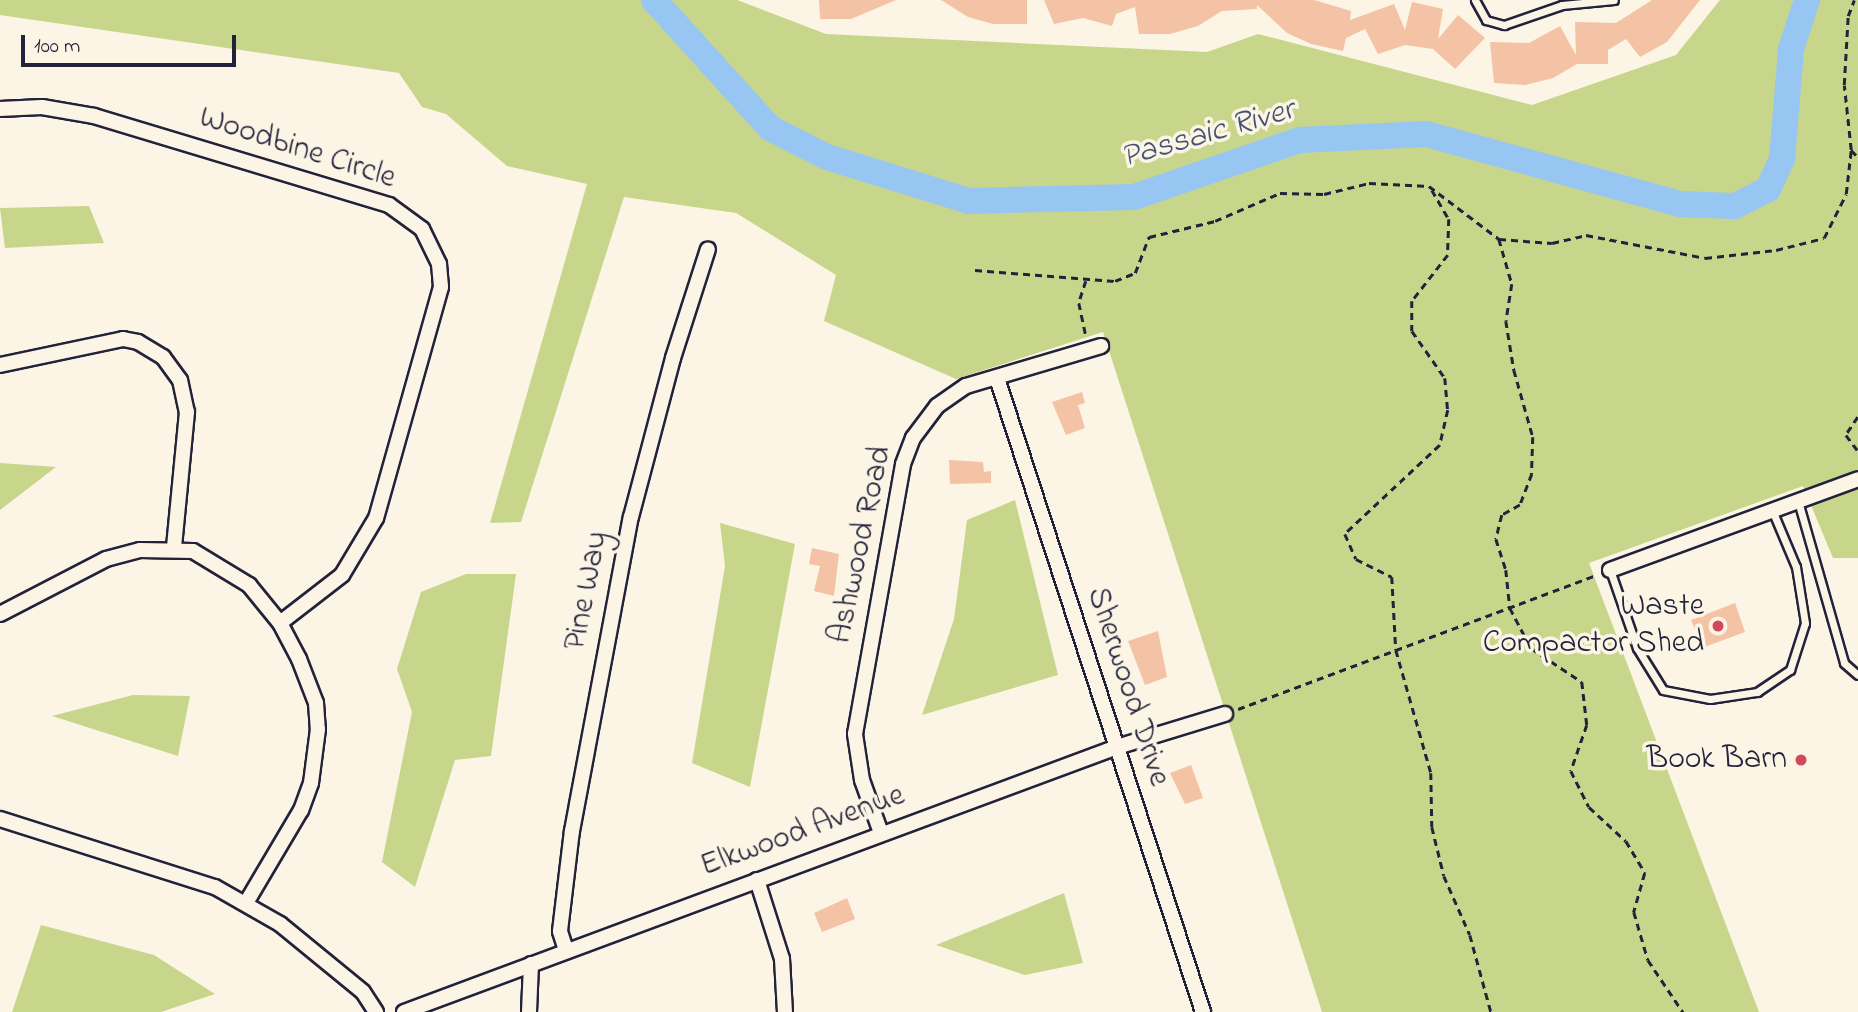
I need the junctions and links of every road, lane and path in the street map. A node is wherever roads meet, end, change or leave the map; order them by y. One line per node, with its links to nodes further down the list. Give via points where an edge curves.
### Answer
1 (1475, 0): 2 (lane, via 1486,20 1504,25 1562,5)
2 (1614, 0)
3 (1854, 0): 5 (path, via 1847,16 1844,85)
4 (0, 109): 24 (street, Woodbine Circle, via 42,107 94,116 389,205 422,229 439,264 442,287 376,518 342,575)
5 (1851, 150): 6 (path); 8 (path, via 1846,194 1824,238 1776,250 1705,258 1586,234 1552,243)
6 (1858, 157)
7 (1429, 186): 8 (path); 11 (path, via 1369,183 1324,194 1280,193 1215,221 1149,237 1135,273 1115,281); 25 (path, via 1449,219 1448,255 1412,301 1412,331 1445,378 1448,410 1440,445 1345,534 1356,559 1392,577)
8 (1499, 239): 22 (path, via 1512,284 1506,321 1514,370 1533,437 1532,474 1520,505 1502,516 1496,539 1506,570)
9 (708, 248): 33 (street, Pine Way, via 631,517 572,831 560,931)
10 (975, 270): 11 (path)
11 (1086, 281): 12 (path, via 1079,303)
12 (1095, 348): 14 (street, Ashwood Road)
13 (0, 365): 20 (street, via 123,339 163,357 180,380 187,412)
14 (997, 378): 28 (street, Sherwood Drive); 30 (street, Ashwood Road, via 967,386 937,406 913,438 903,464 855,734 862,780)
15 (1858, 417): 16 (path, via 1846,435)
16 (1858, 451)
17 (1858, 478): 18 (street)
18 (1798, 501): 19 (street); 26 (lane, via 1844,663)
19 (1772, 510): 21 (street); 21 (lane, via 1796,566 1805,624 1790,670 1757,692 1710,699 1663,690 1637,648)
20 (174, 548): 23 (street, via 117,555); 24 (street, via 193,551 231,570)
21 (1610, 570): 22 (path)
22 (1510, 608): 25 (path); 41 (path, via 1531,648 1582,682 1587,725 1571,771 1588,807 1626,841 1645,873 1634,912 1648,960)
23 (0, 614)
24 (280, 624): 32 (street, via 316,703 316,758 301,810)
25 (1396, 650): 27 (path); 40 (path, via 1431,773 1432,827 1444,876 1470,935)
26 (1858, 675)
27 (1225, 713): 28 (street, Elkwood Avenue)
28 (1117, 747): 30 (street, Elkwood Avenue); 39 (street, Sherwood Drive)
29 (0, 819): 32 (street, via 173,872)
30 (881, 833): 31 (street, Elkwood Avenue)
31 (757, 880): 33 (street, Elkwood Avenue); 38 (street, via 782,959)
32 (246, 903): 35 (street, via 280,924 363,992)
33 (566, 950): 34 (street, Elkwood Avenue)
34 (531, 964): 36 (street, Elkwood Avenue); 37 (street)
35 (376, 1012)
36 (404, 1012)
37 (529, 1012)
38 (785, 1012)
39 (1203, 1012)
40 (1490, 1012)
41 (1683, 1012)

